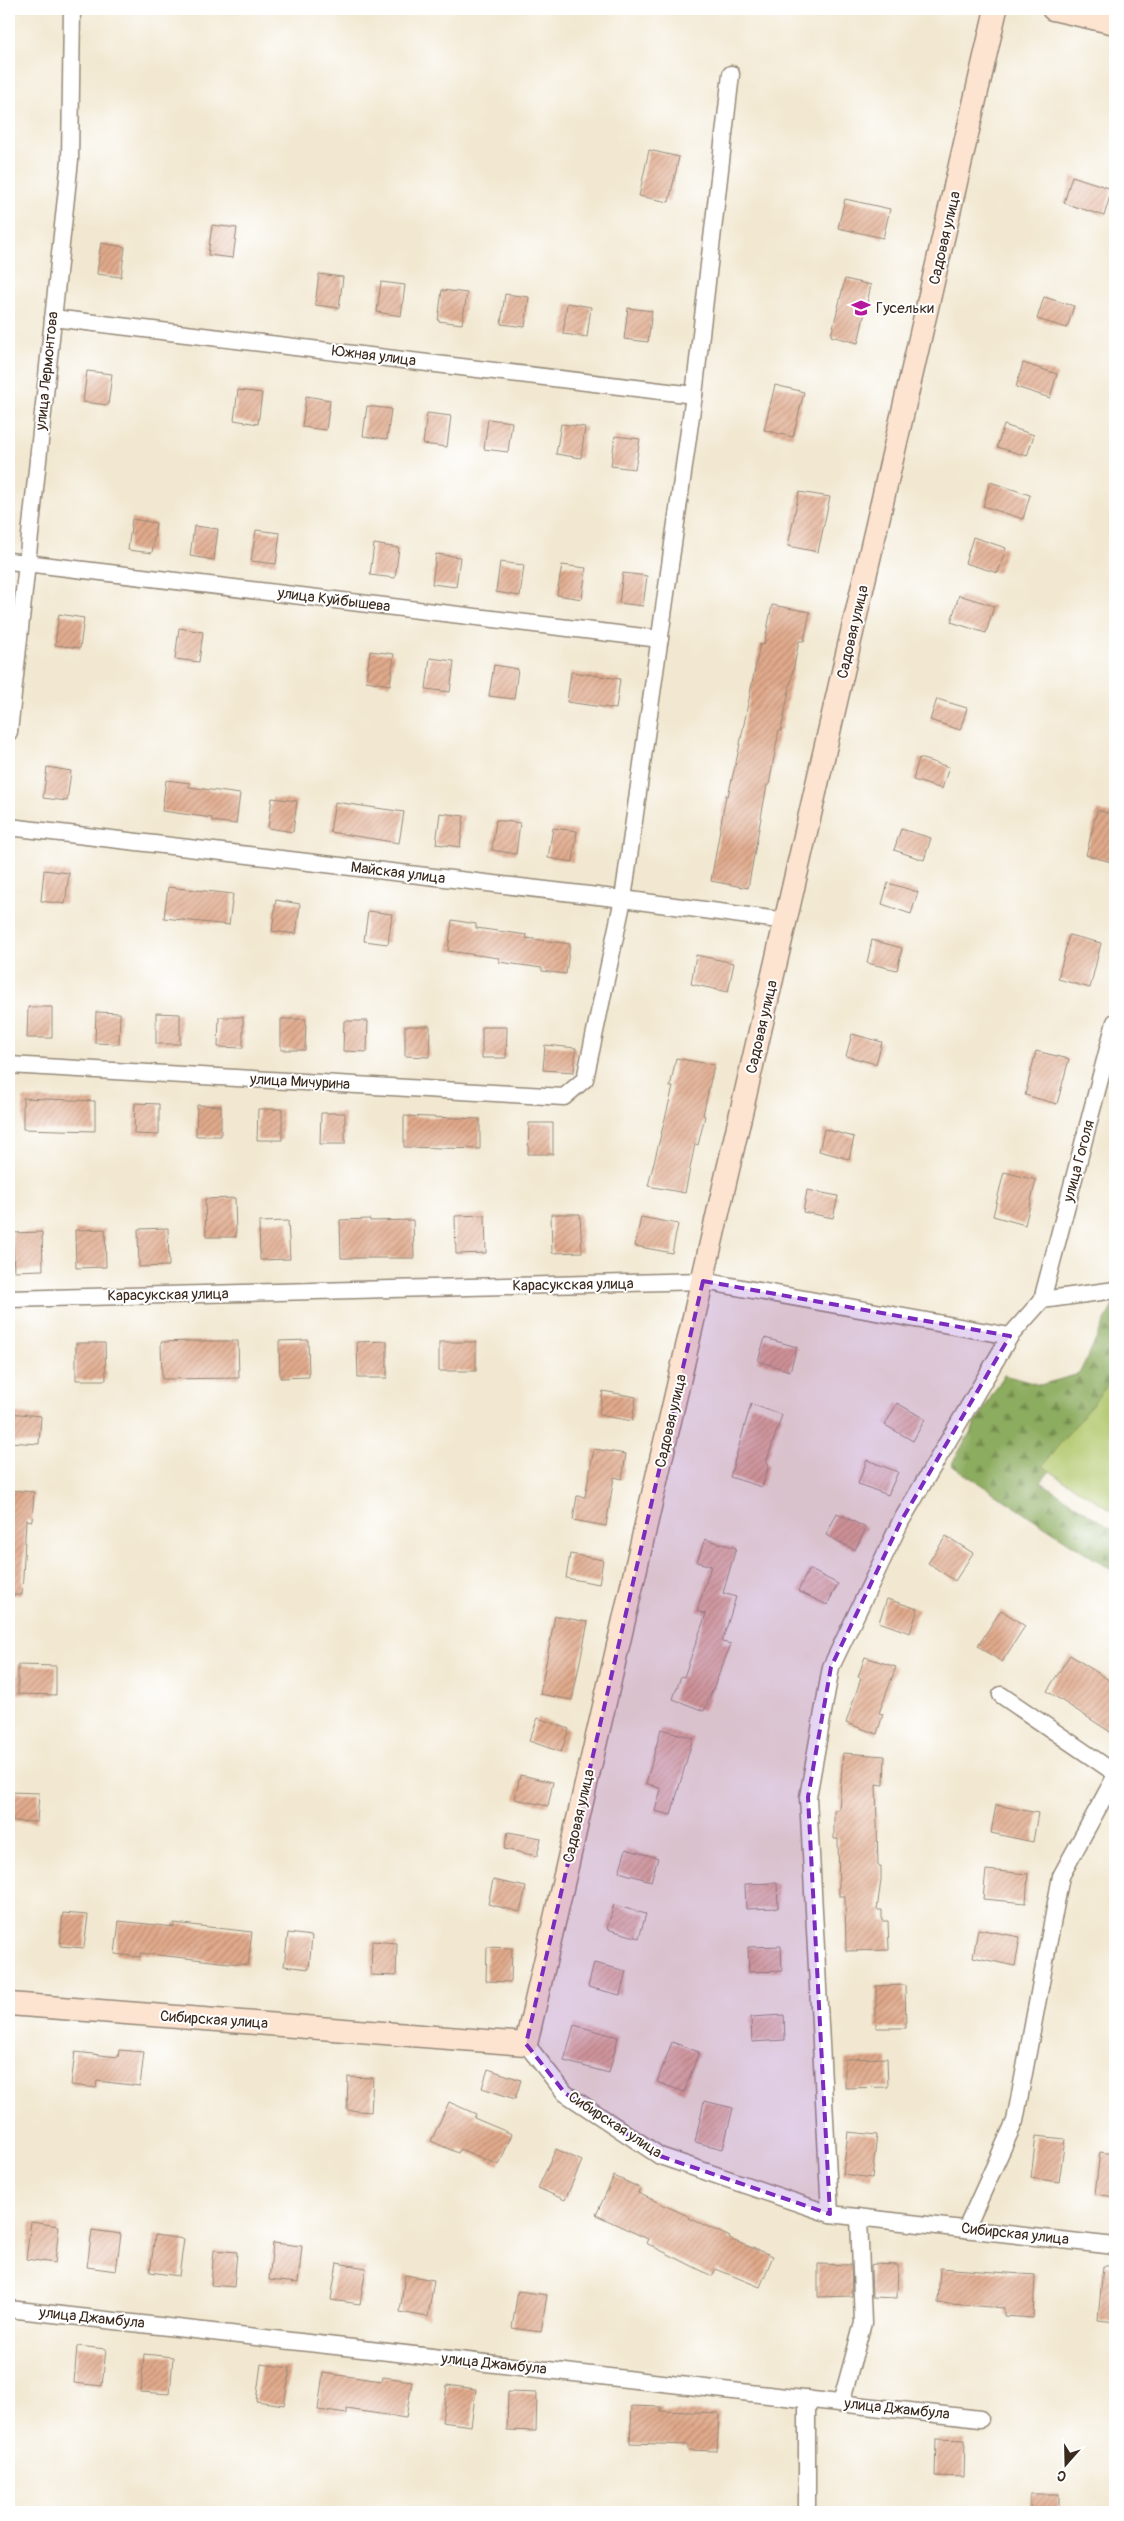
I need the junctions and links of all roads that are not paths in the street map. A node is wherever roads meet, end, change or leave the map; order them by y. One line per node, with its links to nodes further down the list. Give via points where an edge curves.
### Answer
1 (72, 9): 6 (street, улица Лермонтова, via 70,160)
2 (996, 9): 14 (street, Садовая улица)
3 (1053, 9): 4 (street)
4 (1115, 23)
5 (731, 74): 7 (street)
6 (53, 318): 7 (street, Южная улица); 9 (street, улица Лермонтова)
7 (694, 395): 10 (street)
8 (9, 560): 9 (street, улица Куйбышева)
9 (27, 563): 10 (street, улица Куйбышева); 11 (street, улица Лермонтова)
10 (660, 639): 13 (street)
11 (9, 732)
12 (9, 827): 13 (street, Майская улица)
13 (623, 899): 14 (street, Майская улица); 16 (street, улица Мичурина, via 586,1079 564,1097)
14 (786, 921): 17 (street, Садовая улица)
15 (1115, 1022): 20 (street, улица Гоголя)
16 (9, 1065)
17 (703, 1281): 19 (street, Карасукская улица); 21 (street, Карасукская улица); 26 (street, Садовая улица)
18 (1115, 1290): 20 (street)
19 (9, 1299)
20 (1042, 1300): 21 (street)
21 (1010, 1336): 27 (street, via 901,1521 831,1667 808,1797)
22 (1000, 1695): 23 (street)
23 (1115, 1773)
24 (1115, 1777): 29 (street, via 1061,1876 1015,2121)
25 (9, 2004): 26 (street, Сибирская улица)
26 (526, 2044): 27 (street, Сибирская улица, via 564,2092 660,2156)
27 (830, 2214): 28 (street, Сибирская улица)
28 (859, 2217): 29 (street, Сибирская улица); 33 (street, via 863,2323)
29 (966, 2229): 30 (street, Сибирская улица)
30 (1115, 2246)
31 (9, 2309): 32 (street, улица Джамбула)
32 (807, 2399): 33 (street, улица Джамбула); 35 (street)
33 (840, 2403): 34 (street, улица Джамбула)
34 (980, 2419)
35 (807, 2512)

